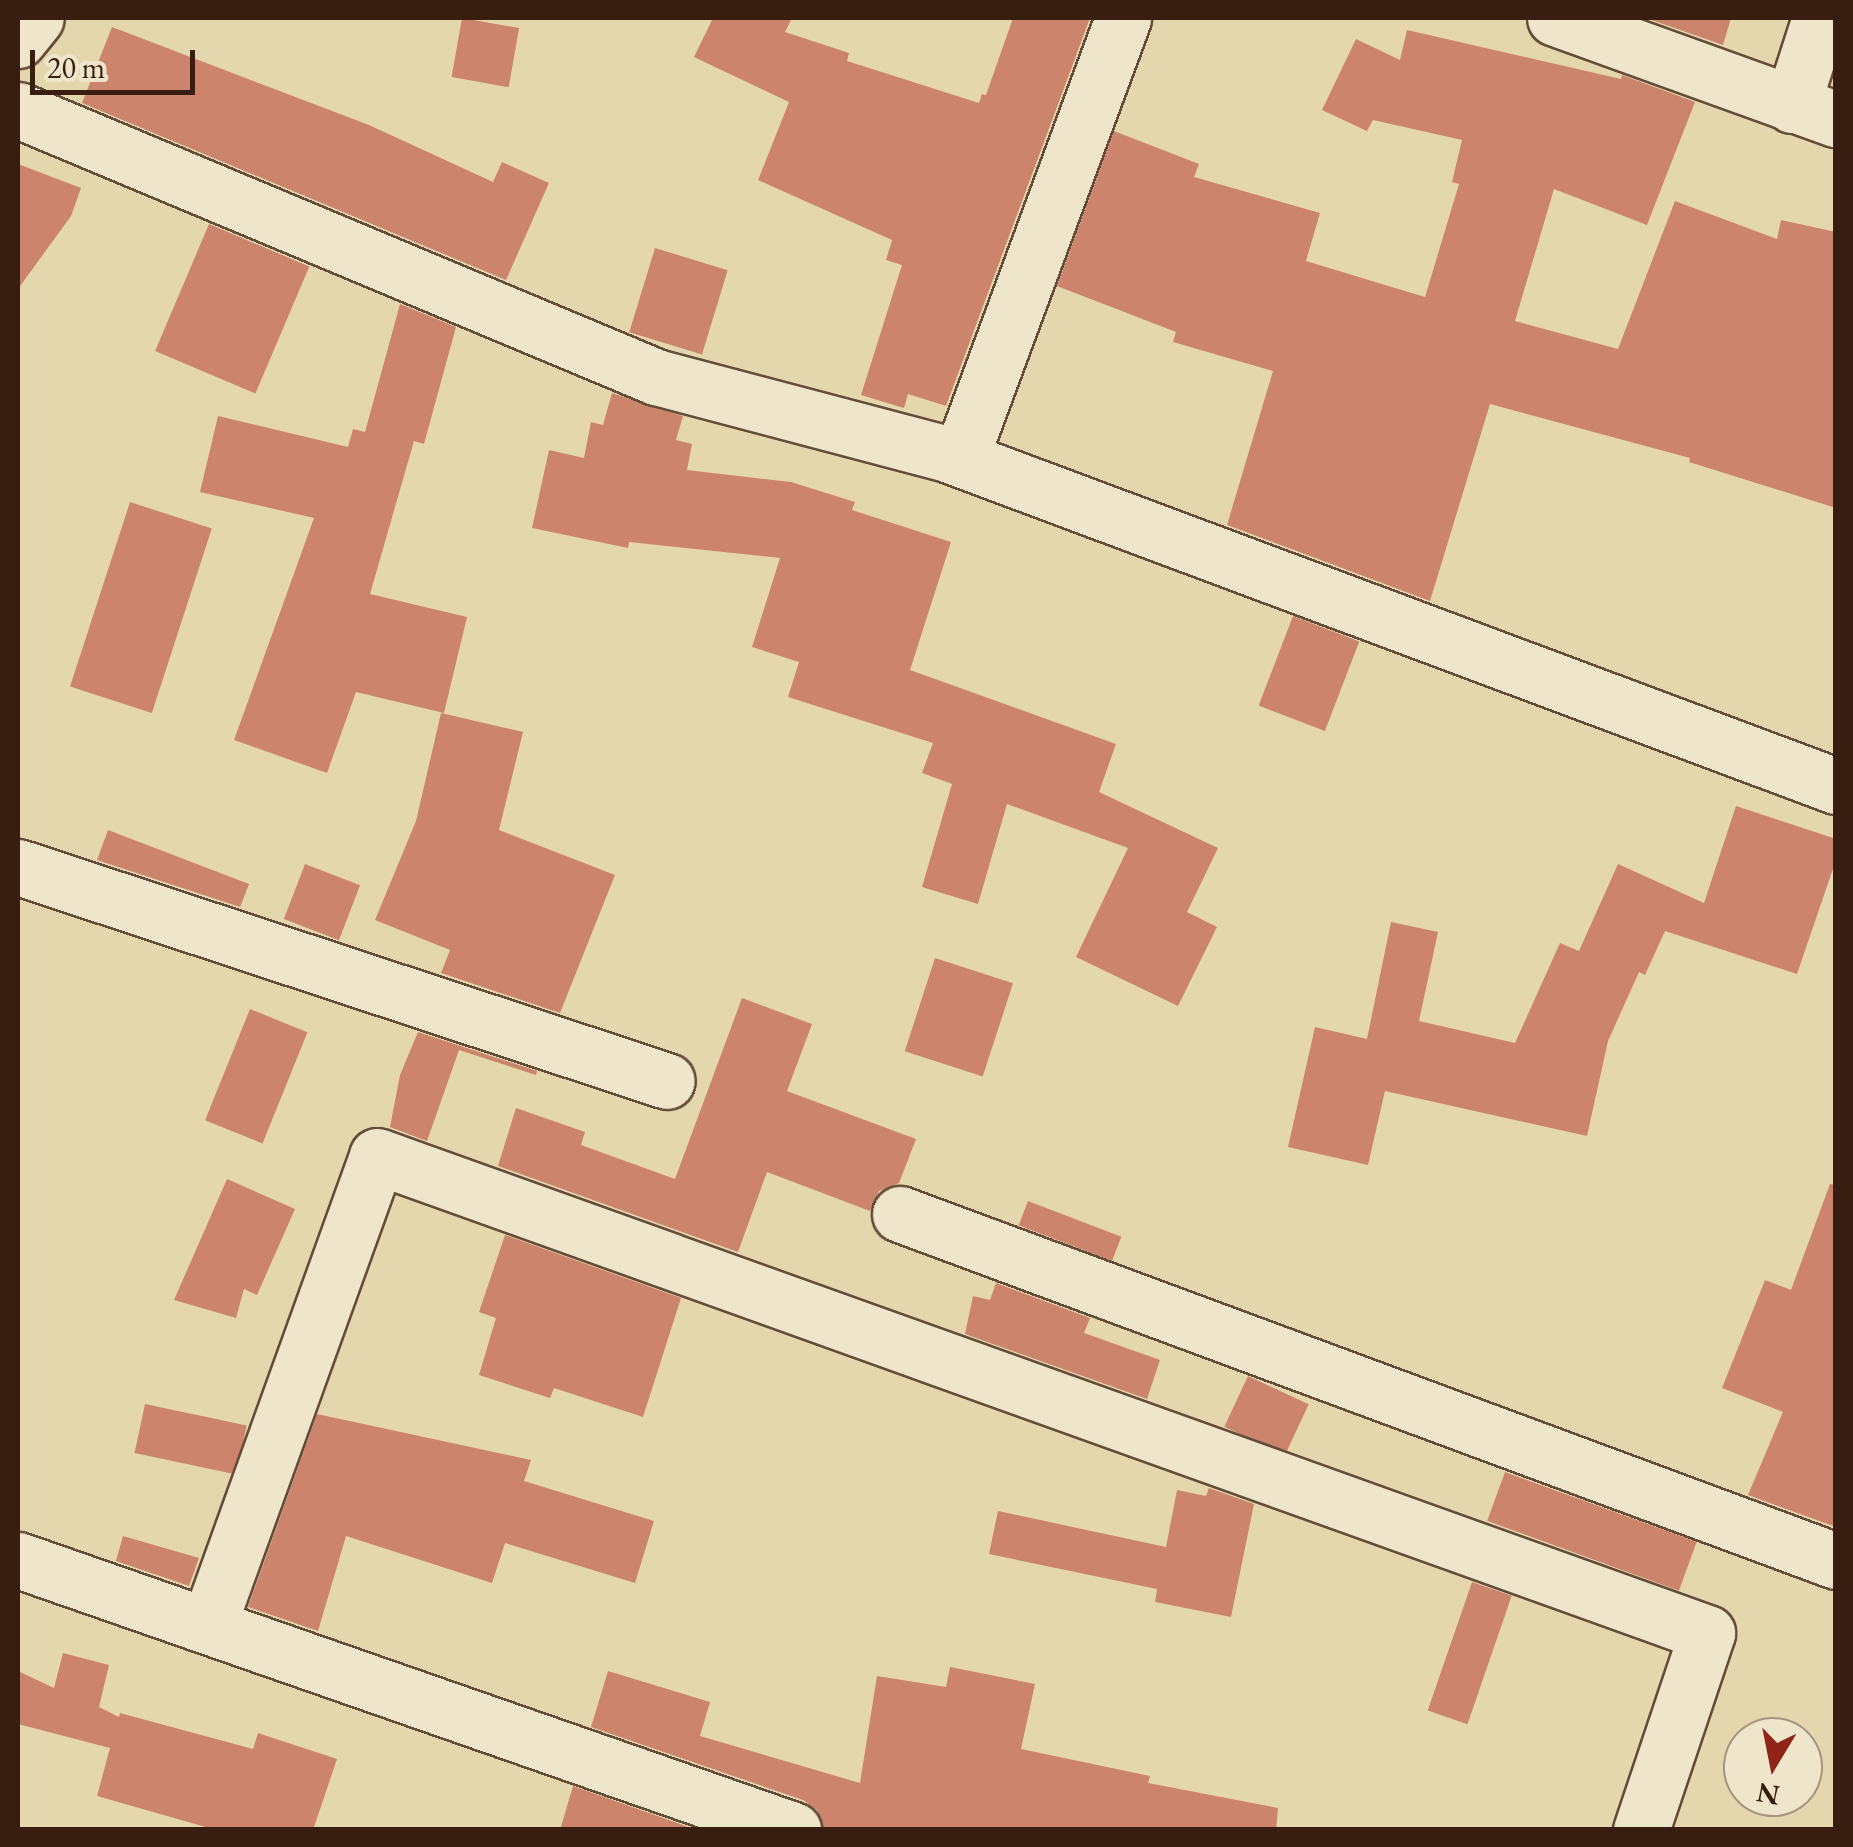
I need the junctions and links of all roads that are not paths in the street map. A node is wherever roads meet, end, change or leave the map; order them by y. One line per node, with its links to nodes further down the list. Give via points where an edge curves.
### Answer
1 (36, 18): 5 (street)
2 (1123, 18): 8 (street)
3 (1555, 18): 7 (street)
4 (1820, 18): 7 (street)
5 (18, 40)
6 (18, 110): 8 (street, via 656,377)
7 (1814, 112)
8 (960, 459): 9 (street)
9 (1836, 786)
10 (18, 867): 11 (street)
11 (666, 1081)
12 (900, 1214): 14 (street)
13 (18, 1560): 15 (street)
14 (1836, 1561)
15 (208, 1626): 16 (street); 17 (street, via 377,1156 1707,1632)
16 (793, 1830)
17 (1640, 1830)

